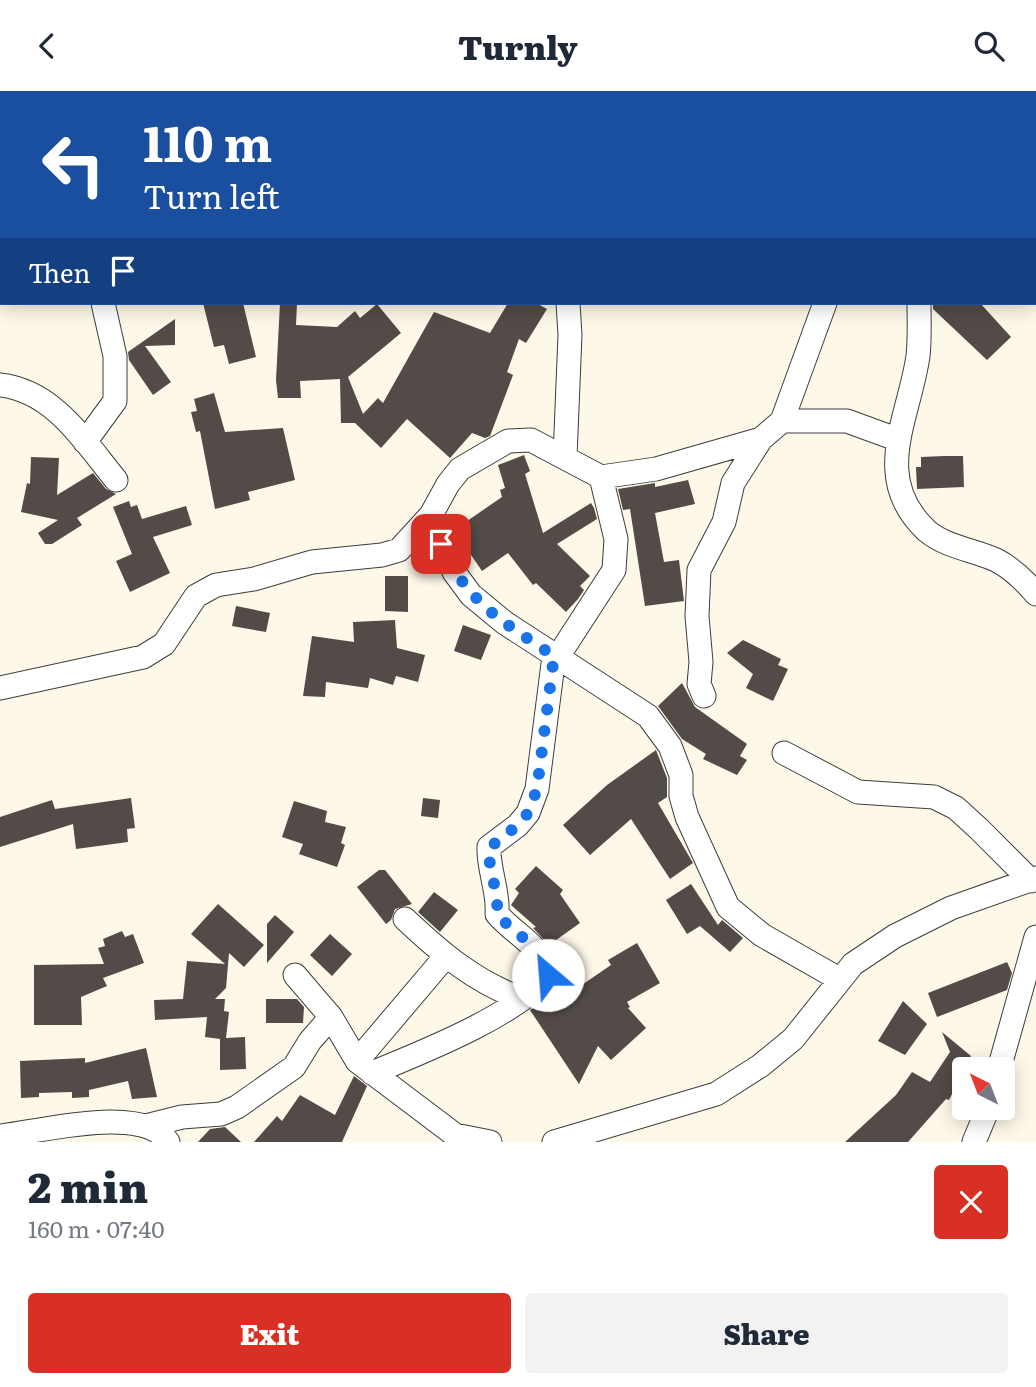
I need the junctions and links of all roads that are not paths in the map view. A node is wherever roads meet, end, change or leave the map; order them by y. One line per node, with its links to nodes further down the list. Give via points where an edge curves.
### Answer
1 (103, 305): 9 (street, via 116,356 115,401)
2 (568, 305): 10 (street)
3 (824, 305): 6 (street)
4 (919, 305): 8 (street, via 918,357)
5 (0, 385): 9 (street, via 40,397)
6 (782, 421): 7 (street); 8 (street, via 848,421)
7 (761, 439): 11 (street, via 656,469); 17 (street, via 733,483 724,522 699,570 699,684)
8 (899, 440): 14 (street, via 895,465 900,493 928,532 997,560 1023,578)
9 (85, 442): 12 (street)
10 (565, 457): 11 (street); 13 (street, via 531,440 508,441 460,469)
11 (601, 477): 15 (street, via 616,539 614,570)
12 (116, 481)
13 (431, 515): 15 (street, via 454,572 471,595); 16 (street, via 399,550 312,562 216,585 196,596 164,644 143,657)
14 (1036, 594)
15 (556, 657): 24 (street, via 648,716 670,745 681,775 687,817 727,907 762,935); 25 (street, via 537,789 528,813 489,848 497,914 535,946 547,967 548,975 536,991)
16 (0, 688)
17 (704, 697)
18 (784, 753): 19 (street, via 858,792 934,796 956,808)
19 (1034, 880): 24 (street, via 951,908 895,936)
20 (405, 919): 22 (street)
21 (1036, 937): 27 (street)
22 (446, 956): 25 (street, via 489,987); 28 (street)
23 (295, 975): 26 (street)
24 (839, 979): 34 (street, via 793,1039 716,1094)
25 (522, 999): 28 (street, via 451,1039)
26 (331, 1017): 28 (street); 30 (street, via 294,1067 237,1107 221,1114)
27 (1002, 1057)
28 (365, 1067): 33 (street, via 456,1135)
29 (983, 1120): 35 (street)
30 (146, 1126): 31 (street, via 74,1124); 32 (street, via 163,1133)
31 (0, 1136)
32 (168, 1142)
33 (490, 1142)
34 (555, 1142)
35 (974, 1142)

